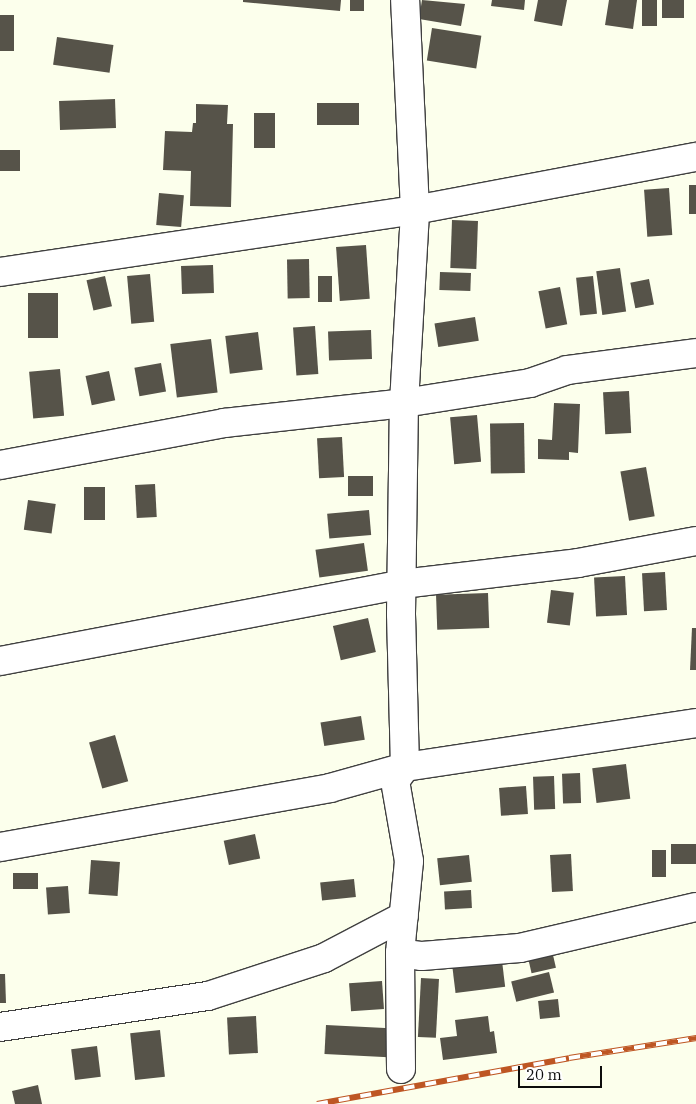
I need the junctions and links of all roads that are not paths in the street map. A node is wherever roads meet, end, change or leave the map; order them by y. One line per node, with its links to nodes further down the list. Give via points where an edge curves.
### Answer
1 (404, 0): 3 (street)
2 (696, 157): 3 (street)
3 (415, 210): 4 (street); 6 (street)
4 (0, 272)
5 (696, 353): 6 (street, via 567,370 530,383)
6 (404, 403): 7 (street, via 224,423); 9 (street)
7 (0, 465)
8 (696, 541): 9 (street, via 578,563)
9 (402, 584): 10 (street); 12 (street)
10 (0, 662)
11 (696, 723): 12 (street)
12 (405, 767): 13 (street, via 330,788); 15 (street, via 395,781 409,861)
13 (0, 847)
14 (696, 907): 16 (street, via 520,948 422,956)
15 (404, 916): 16 (street); 17 (street, via 324,958 208,996)
16 (400, 954): 18 (street)
17 (0, 1027)
18 (401, 1069)

